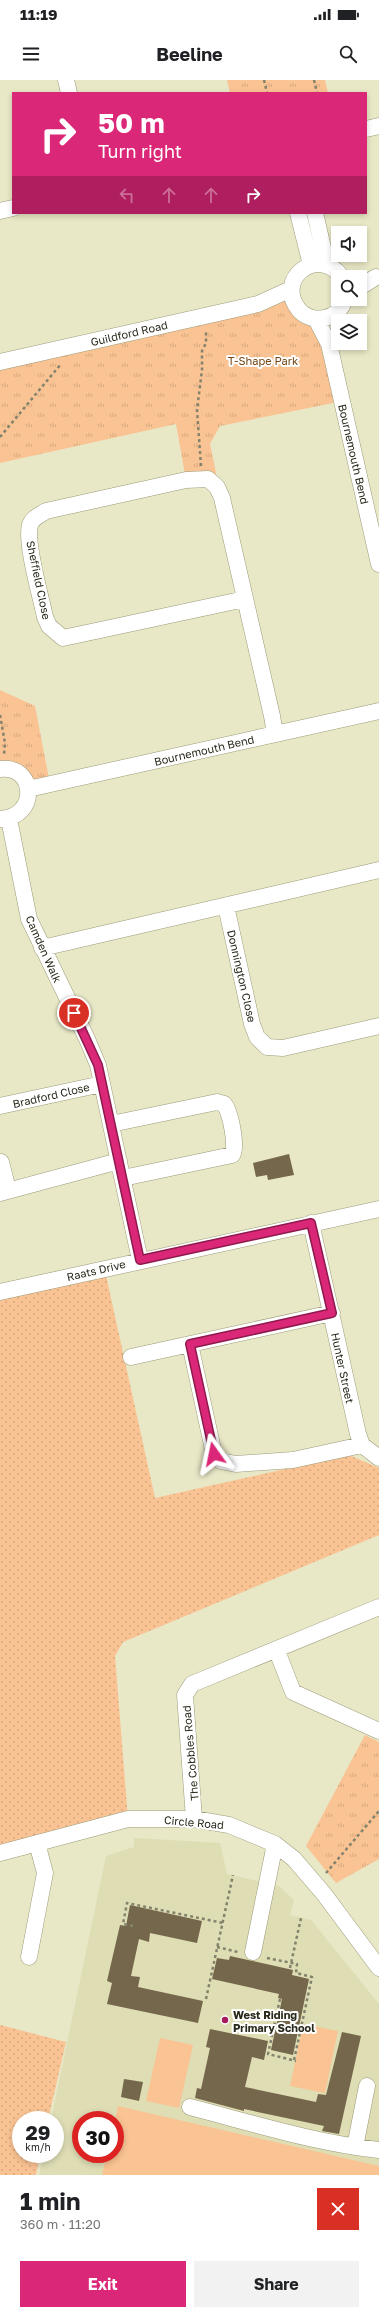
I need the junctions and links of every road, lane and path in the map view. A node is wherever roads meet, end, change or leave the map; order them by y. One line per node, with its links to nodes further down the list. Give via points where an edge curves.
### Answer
1 (66, 80): 4 (street)
2 (264, 80): 5 (path)
3 (314, 80): 6 (path)
4 (69, 92)
5 (267, 92)
6 (317, 92)
7 (379, 126): 8 (street)
8 (367, 129)
9 (12, 208): 10 (street)
10 (0, 211)
11 (298, 214): 13 (street)
12 (315, 214): 14 (street)
13 (311, 265): 14 (street); 19 (street, via 297,274)
14 (327, 265): 15 (street)
15 (335, 270)
16 (378, 277): 17 (street); 18 (street)
17 (367, 278)
18 (367, 283)
19 (291, 289): 20 (street, Guildford Road); 21 (street)
20 (258, 304): 21 (street, Guildford Road); 25 (street, Guildford Road)
21 (295, 305): 26 (street, via 306,316)
22 (341, 306): 23 (street)
23 (334, 314)
24 (331, 315): 26 (street)
25 (207, 316): 29 (street, Guildford Road); 32 (path, via 197,410)
26 (316, 319): 28 (street, Bournemouth Bend)
27 (331, 330): 28 (street, Bournemouth Bend)
28 (329, 344): 33 (street, Bournemouth Bend)
29 (75, 345): 30 (street, Guildford Road); 31 (path)
30 (0, 362)
31 (0, 437)
32 (202, 478): 34 (street, via 208,479 217,487 222,498); 34 (street, Sheffield Close, via 46,511 37,516 30,524 30,544 45,617 56,633 63,638 75,637)
33 (379, 564)
34 (245, 599): 38 (street)
35 (379, 711): 38 (street, Bournemouth Bend)
36 (0, 716): 37 (path)
37 (1, 723): 39 (path, via 5,743)
38 (275, 734): 40 (street, Bournemouth Bend)
39 (2, 763): 40 (street, via 19,773)
40 (28, 789): 41 (street, via 27,804 19,814)
41 (4, 819): 44 (street, Camden Walk, via 29,919)
42 (379, 870): 43 (street)
43 (226, 906): 44 (street); 45 (street, Donnington Close, via 252,1024 257,1037 266,1047 283,1048)
44 (42, 948): 46 (street, Camden Walk, via 87,1039)
45 (379, 1026)
46 (102, 1084): 47 (street, Bradford Close); 48 (street, Camden Walk)
47 (0, 1106)
48 (111, 1124): 50 (street, Camden Walk); 51 (street, via 218,1102 228,1109 235,1146 232,1155)
49 (1, 1162): 52 (street)
50 (119, 1162): 51 (street, Camden Walk); 52 (street)
51 (122, 1178): 55 (street, Camden Walk)
52 (4, 1192)
53 (379, 1209): 54 (street, Raats Drive)
54 (311, 1223): 55 (street, Raats Drive); 57 (street, Hunter Street)
55 (140, 1260): 56 (street, Raats Drive)
56 (0, 1292)
57 (332, 1313): 58 (street); 60 (street, Hunter Street)
58 (190, 1344): 59 (street); 60 (street, via 214,1454 221,1461 236,1464 293,1460)
59 (131, 1357)
60 (362, 1445): 61 (street)
61 (379, 1458)
62 (379, 1607): 63 (street, The Cobbles Road)
63 (277, 1651): 64 (street, via 293,1692); 66 (street, The Cobbles Road, via 192,1684 185,1695)
64 (379, 1731)
65 (379, 1811): 71 (path)
66 (194, 1819): 67 (street, Circle Road, via 128,1819); 68 (street, Circle Road, via 229,1825)
67 (37, 1842): 69 (street, Circle Road); 77 (street, via 45,1873)
68 (275, 1844): 76 (street); 80 (street, Circle Road, via 300,1866)
69 (0, 1853)
70 (233, 1875): 73 (path)
71 (322, 1876)
72 (301, 1918): 78 (path)
73 (223, 1923): 74 (path, via 127,1903 123,1924); 75 (path)
74 (133, 1926)
75 (218, 1947): 76 (path); 81 (path)
76 (252, 1953): 78 (path)
77 (29, 1957)
78 (291, 1963): 79 (path); 82 (path, via 297,1964 296,1973 312,1977 295,2060 268,2054)
79 (290, 1968)
80 (379, 1968)
81 (206, 1999)
82 (280, 1999)
83 (367, 2086): 85 (street)
84 (190, 2107): 85 (street)
85 (354, 2147): 86 (street)
86 (379, 2150)

